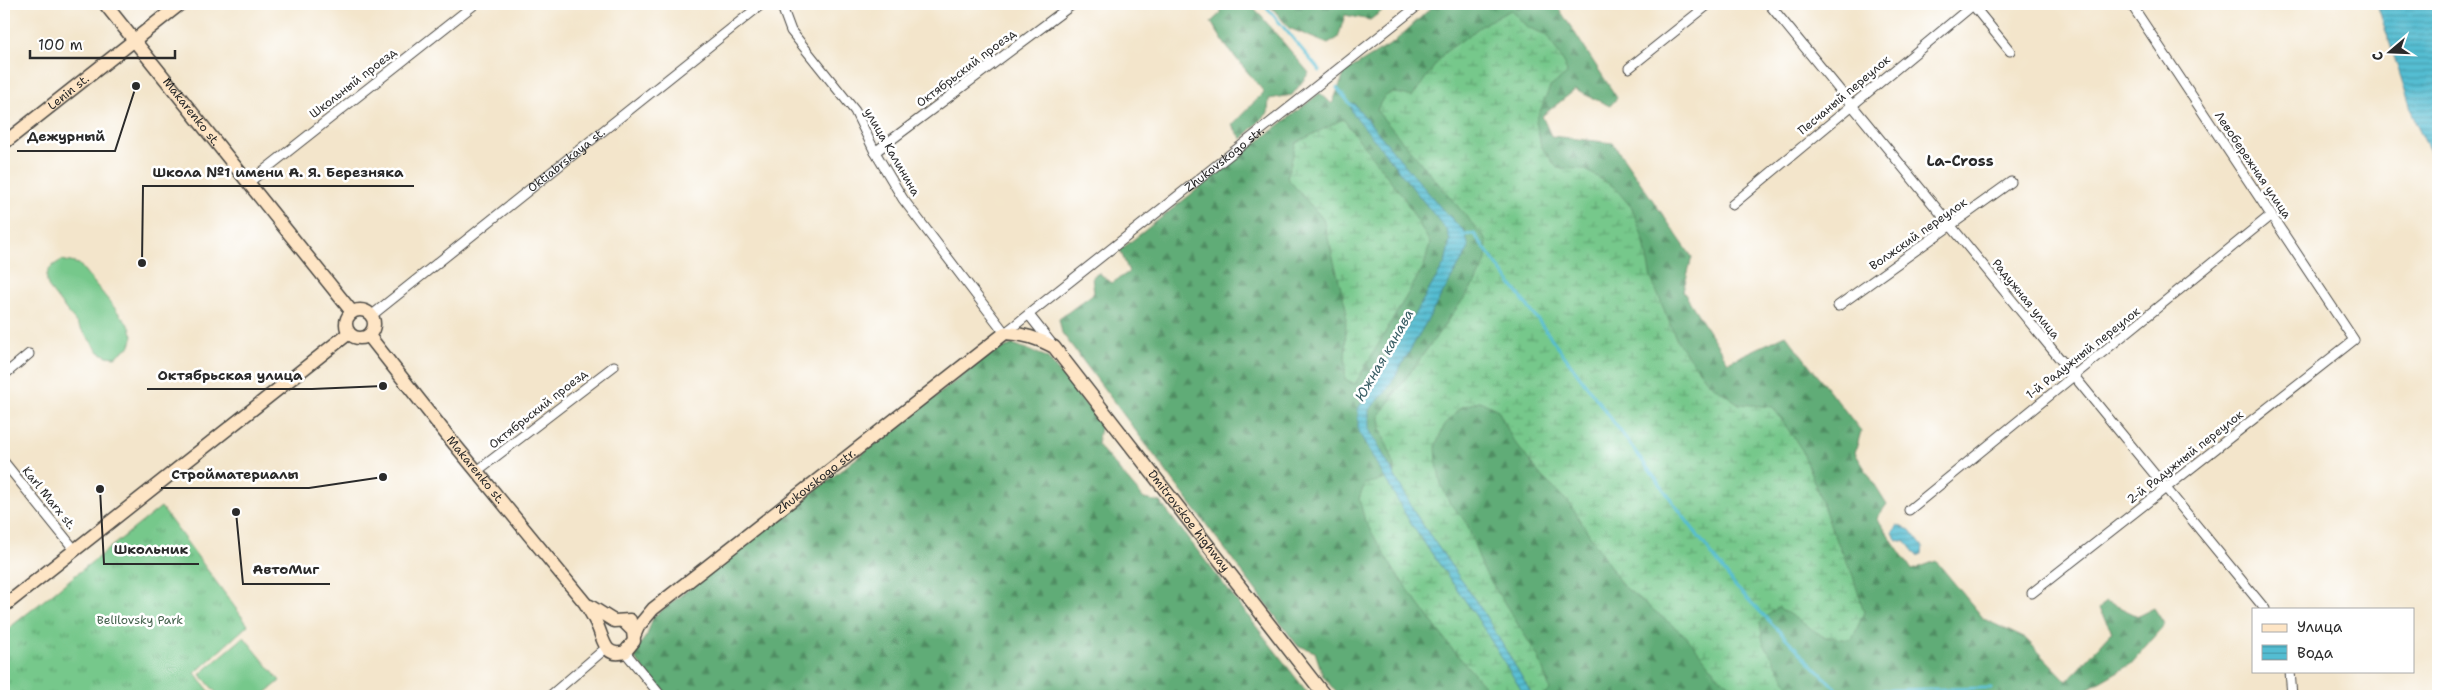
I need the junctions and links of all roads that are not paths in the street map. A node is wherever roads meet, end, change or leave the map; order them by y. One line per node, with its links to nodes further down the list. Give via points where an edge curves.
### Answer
1 (105, 4): 12 (street, Makarenko st.)
2 (180, 4): 12 (street, Lenin st.)
3 (475, 4): 19 (street, Школьный проезд)
4 (762, 4): 26 (street, Oktiabrskaya st.)
5 (781, 4): 17 (street, улица Калинина, via 792,31 855,111)
6 (1073, 4): 17 (street, Октябрьский проезд)
7 (1420, 4): 25 (street, Zhukovskogo str.)
8 (1709, 4): 14 (street)
9 (1770, 4): 15 (street, Радужная улица)
10 (1973, 4): 13 (street); 15 (street, Песчаный переулок)
11 (2131, 4): 21 (street, Левобережная улица)
12 (134, 40): 16 (street, Lenin st.); 19 (street, Makarenko st.)
13 (2010, 51)
14 (1629, 68)
15 (1853, 104): 20 (street, Песчаный переулок); 22 (street, Радужная улица)
16 (4, 143)
17 (875, 152): 28 (street, улица Калинина, via 903,199)
18 (2011, 182): 22 (street, Волжский переулок)
19 (248, 183): 24 (street, Makarenko st.)
20 (1732, 205)
21 (2271, 215): 30 (street, Левобережная улица); 35 (street, 1-й Радужный переулок)
22 (1951, 227): 23 (street, Волжский переулок); 35 (street, Радужная улица)
23 (1838, 306)
24 (352, 312): 26 (street, via 362,310); 27 (street, via 346,322)
25 (1029, 315): 28 (street, Zhukovskogo str.); 31 (street)
26 (371, 316): 29 (street, via 374,326)
27 (349, 333): 29 (street, via 358,339); 40 (street)
28 (1005, 333): 31 (street, via 1028,335); 45 (street, Zhukovskogo str.)
29 (369, 336): 37 (street, Makarenko st.)
30 (2354, 340): 38 (street, 2-й Радужный переулок)
31 (1054, 347): 53 (street, Dmitrovskoe highway)
32 (29, 354): 34 (street)
33 (614, 366): 37 (street, Октябрьский проезд)
34 (4, 375)
35 (2074, 376): 38 (street, Радужная улица); 39 (street, 1-й Радужный переулок)
36 (4, 462): 40 (street, Karl Marx st.)
37 (476, 471): 42 (street, Makarenko st.)
38 (2167, 488): 41 (street, 2-й Радужный переулок); 44 (street, Радужная улица)
39 (1909, 510)
40 (74, 549): 43 (street)
41 (2032, 593)
42 (585, 603): 46 (street); 48 (street)
43 (4, 606)
44 (2264, 608)
45 (653, 610): 46 (street); 47 (street, Zhukovskogo str.)
46 (618, 621): 47 (street, via 631,627); 48 (street, via 603,630)
47 (634, 636): 49 (street, via 632,646)
48 (604, 642): 49 (street, via 615,653); 51 (street)
49 (625, 652): 52 (street)
50 (2290, 672): 54 (street)
51 (550, 696)
52 (661, 696)
53 (1325, 696)
54 (2292, 696)

